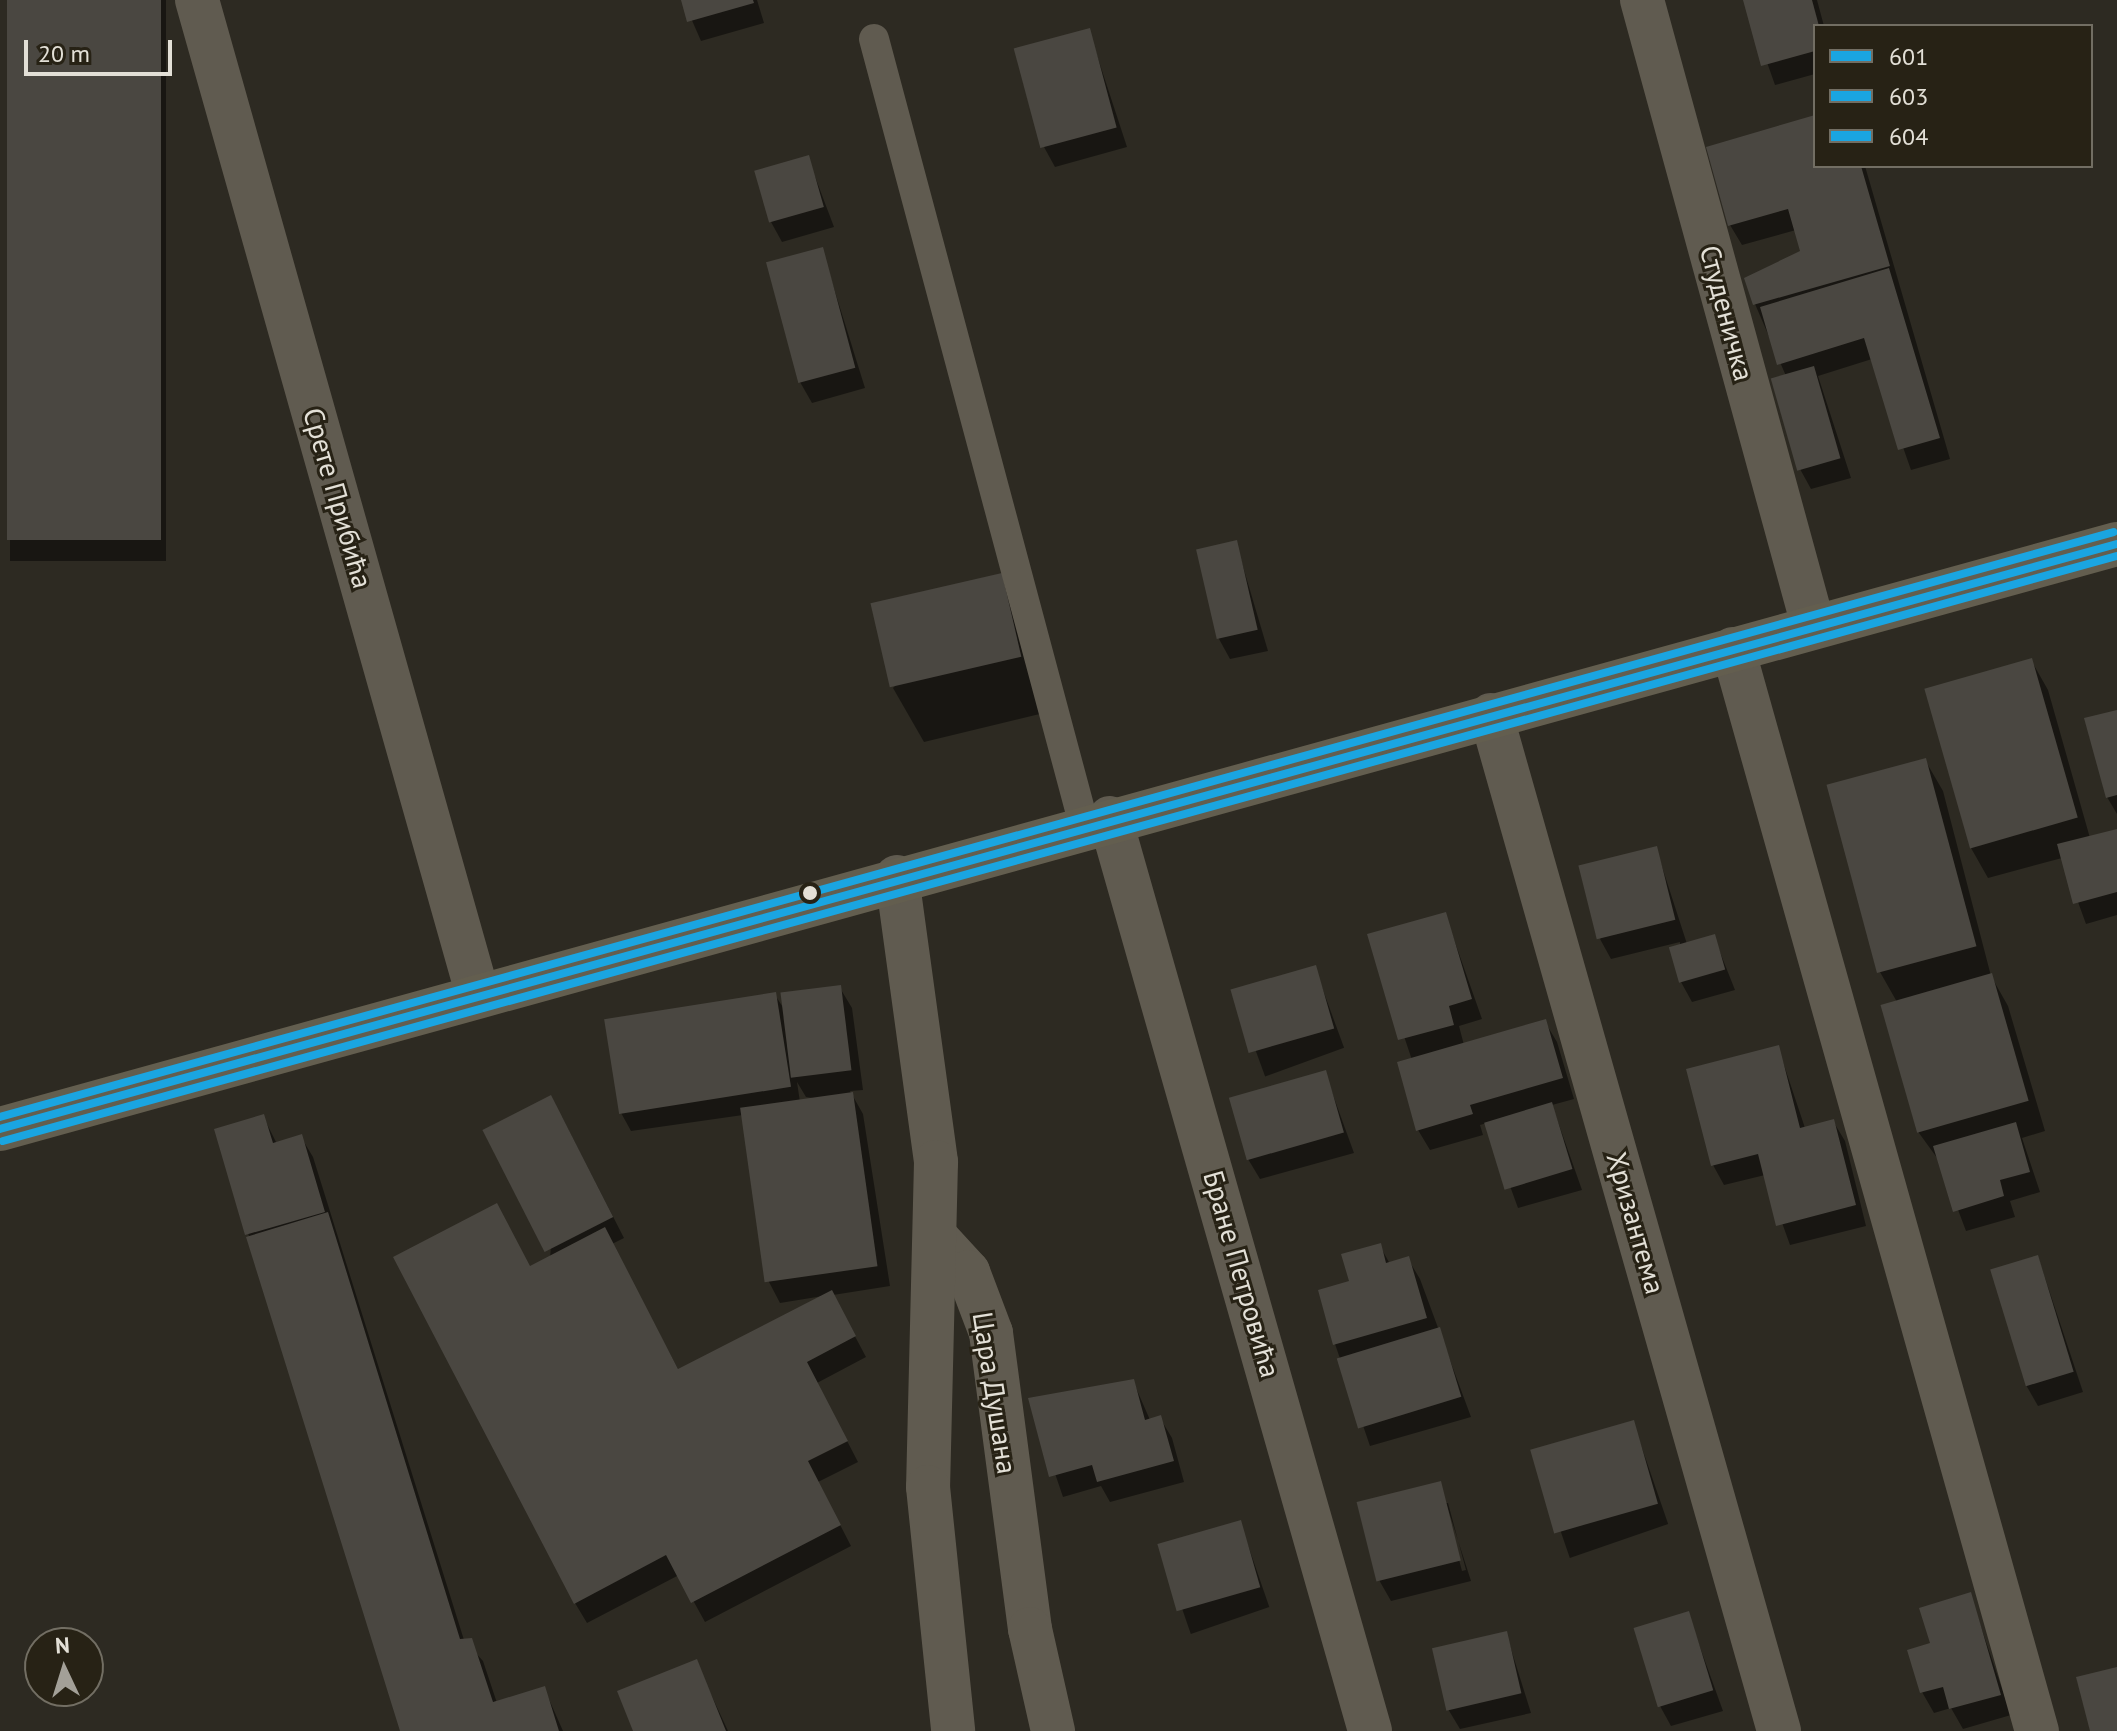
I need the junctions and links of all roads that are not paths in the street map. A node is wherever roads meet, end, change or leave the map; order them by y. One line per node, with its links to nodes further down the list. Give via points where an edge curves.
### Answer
1 (197, 0): 10 (street, Срете Прибића)
2 (1642, 0): 5 (street, Студеничка)
3 (874, 39): 8 (lane)
4 (2117, 544): 5 (main road)
5 (1813, 625): 6 (main road)
6 (1733, 649): 7 (main road); 17 (street)
7 (1491, 715): 8 (main road); 16 (street, Хризантема)
8 (1097, 821): 9 (main road); 15 (street, Бране Петровића)
9 (897, 877): 10 (main road); 12 (street, via 928,1074)
10 (478, 996): 11 (main road)
11 (0, 1129)
12 (935, 1236): 13 (street, via 928,1487); 14 (street, Цара Душана, via 968,1272 991,1333 1030,1629)
13 (953, 1731)
14 (1053, 1731)
15 (1370, 1731)
16 (1779, 1731)
17 (2037, 1731)

